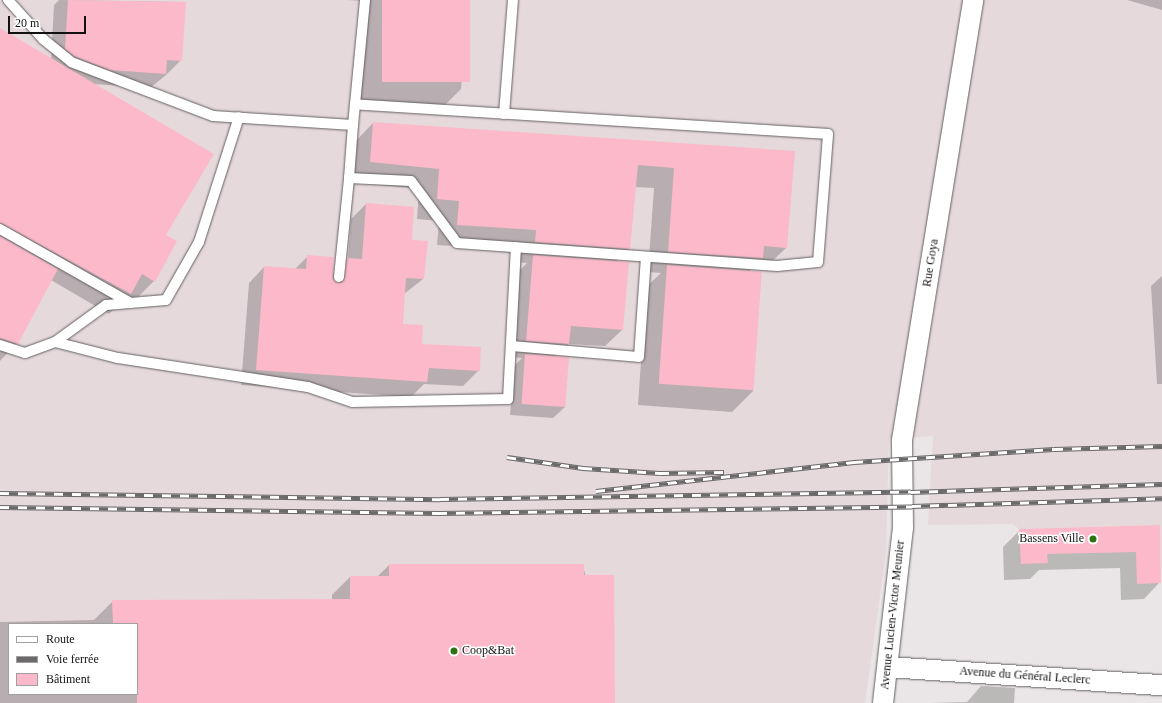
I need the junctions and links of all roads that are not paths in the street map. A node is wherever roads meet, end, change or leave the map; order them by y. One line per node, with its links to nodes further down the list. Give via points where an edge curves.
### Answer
1 (8, 0): 7 (lane, via 43,39 71,62 213,116)
2 (365, 0): 5 (lane)
3 (513, 0): 6 (lane)
4 (972, 0): 18 (street, Rue Goya, via 902,440)
5 (355, 104): 6 (lane); 8 (lane)
6 (504, 114): 12 (lane, via 828,134 818,262 777,266)
7 (240, 117): 8 (lane); 14 (lane, via 196,249 166,300)
8 (353, 125): 9 (lane)
9 (349, 178): 11 (lane, via 412,181 457,243); 13 (lane)
10 (0, 229): 14 (lane)
11 (516, 247): 12 (lane); 17 (lane)
12 (646, 257): 17 (lane, via 640,357)
13 (339, 277)
14 (131, 303): 15 (lane, via 106,305)
15 (55, 342): 16 (lane, via 25,353); 17 (lane, via 118,358 308,387 352,402 508,399)
16 (0, 345)
17 (511, 346)
18 (903, 526): 19 (street, Avenue Lucien-Victor Meunier)
19 (888, 667): 20 (street, Avenue du Général Leclerc); 21 (street, Avenue Lucien-Victor Meunier)
20 (1162, 685)
21 (883, 703)

